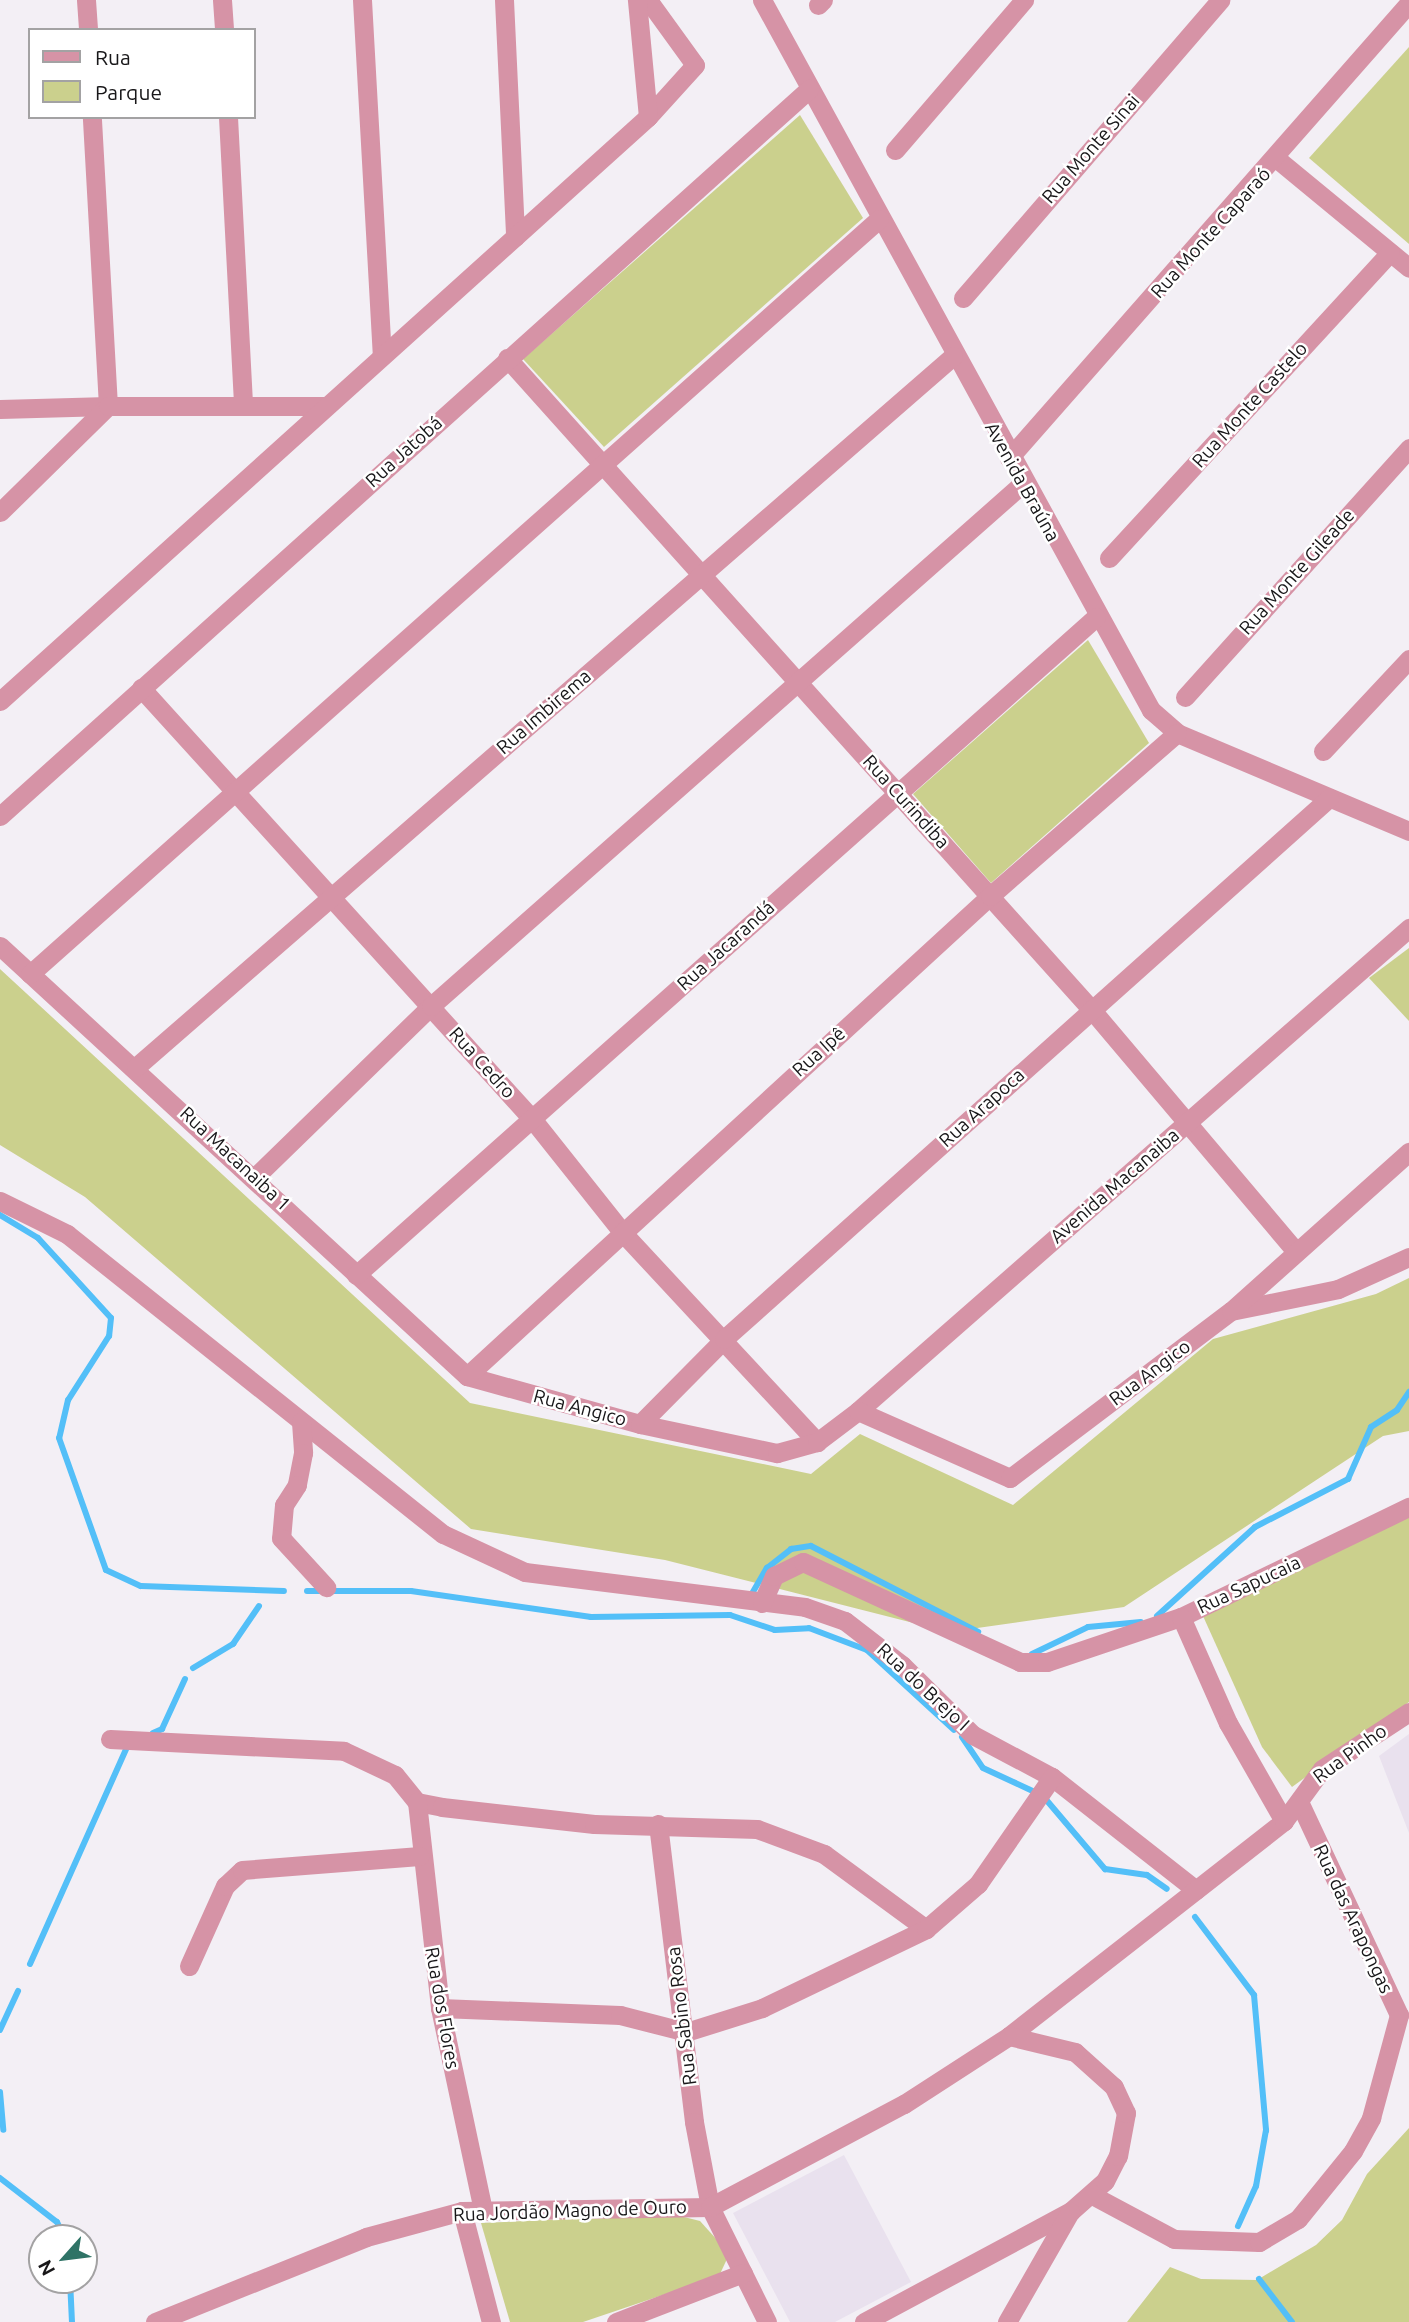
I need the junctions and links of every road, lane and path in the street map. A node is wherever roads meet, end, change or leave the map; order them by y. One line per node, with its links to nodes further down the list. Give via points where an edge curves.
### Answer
1 (86, 0): 11 (street)
2 (222, 0): 12 (street)
3 (362, 0): 24 (street)
4 (504, 0): 20 (street)
5 (637, 0): 14 (street)
6 (648, 0): 14 (street, via 695,65)
7 (762, 0): 13 (street, Avenida Braúna)
8 (1024, 0): 17 (street)
9 (1220, 0): 23 (street, Rua Monte Sinai)
10 (1409, 3): 18 (street, Rua Monte Caparaó)
11 (88, 28)
12 (223, 28)
13 (809, 89): 19 (street, Avenida Braúna); 26 (street, Rua Jatobá)
14 (648, 117): 20 (street)
15 (92, 119): 28 (street)
16 (228, 119): 27 (street)
17 (895, 150)
18 (1277, 159): 21 (street); 32 (street, Rua Monte Caparaó)
19 (879, 219): 25 (street, Avenida Braúna); 33 (street)
20 (515, 237): 24 (street)
21 (1390, 252): 22 (street); 36 (street, Rua Monte Castelo)
22 (1409, 268)
23 (963, 298)
24 (382, 355): 29 (street)
25 (953, 356): 32 (street, Avenida Braúna); 37 (street, Rua Imbirema)
26 (507, 358): 33 (street, Rua Curindiba); 41 (street, Rua Jatobá)
27 (243, 405): 28 (street); 29 (street)
28 (108, 406): 30 (street); 35 (street)
29 (324, 406): 43 (street)
30 (0, 409)
31 (1409, 448): 42 (street, Rua Monte Gileade)
32 (1009, 458): 34 (street, Avenida Braúna)
33 (604, 465): 37 (street, Rua Curindiba); 46 (street)
34 (1022, 484): 38 (street, Avenida Braúna); 40 (street)
35 (0, 512)
36 (1110, 558)
37 (702, 574): 40 (street, Rua Curindiba); 51 (street, Rua Imbirema)
38 (1096, 617): 44 (street, Avenida Braúna, via 1152,710); 47 (street, Rua Jacarandá)
39 (1409, 659): 45 (street)
40 (797, 680): 47 (street, Rua Curindiba); 56 (street)
41 (141, 688): 46 (street, Rua Cedro); 49 (street, Rua Jatobá)
42 (1185, 697)
43 (0, 701)
44 (1177, 733): 48 (street, Avenida Braúna); 52 (street, Rua Ipê)
45 (1323, 751)
46 (237, 790): 51 (street, Rua Cedro); 55 (street)
47 (897, 792): 52 (street, Rua Curindiba); 59 (street, Rua Jacarandá)
48 (1329, 798): 50 (street, Avenida Braúna); 57 (street, Rua Arapoca)
49 (0, 816)
50 (1409, 831)
51 (332, 896): 56 (street, Rua Cedro); 58 (street, Rua Imbirema)
52 (990, 896): 57 (street, Rua Curindiba); 64 (street, Rua Ipê)
53 (1409, 928): 60 (street, Avenida Macanaiba)
54 (0, 946): 55 (street, Rua Macanaiba 1)
55 (30, 974): 58 (street, Rua Macanaiba 1)
56 (431, 1006): 59 (street, Rua Cedro); 62 (street)
57 (1091, 1009): 60 (street, Rua Curindiba); 69 (street, Rua Arapoca)
58 (136, 1067): 62 (street, Rua Macanaiba 1)
59 (533, 1119): 64 (street, Rua Cedro); 67 (street, Rua Jacarandá)
60 (1187, 1122): 65 (street, Rua Curindiba); 71 (street, Avenida Macanaiba)
61 (1409, 1152): 65 (street, Rua Angico)
62 (256, 1177): 67 (street, Rua Macanaiba 1)
63 (0, 1201): 72 (street, Rua do Brejo I, via 67,1234)
64 (622, 1232): 69 (street, Rua Cedro); 70 (street, Rua Ipê)
65 (1296, 1252): 68 (street, Rua Angico)
66 (1409, 1257): 68 (street, via 1338,1289)
67 (356, 1275): 70 (street, Rua Macanaiba 1)
68 (1231, 1311): 71 (street, Rua Angico, via 1010,1478)
69 (724, 1339): 73 (street, Rua Arapoca); 74 (street, Rua Cedro)
70 (467, 1376): 73 (street, Rua Angico)
71 (858, 1411): 74 (street, Avenida Macanaiba)
72 (301, 1422): 76 (street, via 303,1453 297,1485 284,1505 281,1538); 77 (street, Rua do Brejo I, via 414,1516 525,1573)
73 (640, 1424): 74 (street, Rua Angico, via 778,1453)
74 (817, 1442)
75 (1409, 1507): 78 (street, Rua Sapucaia)
76 (326, 1587)
77 (762, 1603): 78 (street, via 774,1576 803,1562 1020,1662 1047,1662); 81 (street, Rua do Brejo I, via 804,1607 845,1621 902,1665 974,1735)
78 (1181, 1617): 84 (street, Rua Sapucaia, via 1228,1723)
79 (1409, 1712): 83 (street, Rua Pinho, via 1322,1769)
80 (110, 1739): 82 (street, via 344,1751 395,1775)
81 (1052, 1777): 87 (street, Rua do Brejo I); 88 (street, via 984,1876)
82 (417, 1802): 85 (street, via 594,1824); 86 (street, Rua dos Flores)
83 (1299, 1802): 84 (street, Rua Pinho); 93 (street, Rua das Arapongas, via 1399,2015 1371,2118 1325,2192 1298,2219 1259,2242 1174,2239)
84 (1284, 1821): 87 (street, Rua Pinho)
85 (658, 1824): 88 (street, via 716,1825 788,1837 862,1878); 91 (street, Rua Sabino Rosa)
86 (419, 1856): 89 (street, via 242,1870 225,1886); 90 (street, Rua dos Flores)
87 (1196, 1890): 92 (street, Rua Pinho)
88 (926, 1929): 91 (street, via 794,1994)
89 (189, 1966)
90 (440, 2008): 91 (street, via 620,2015); 96 (street, Rua dos Flores)
91 (686, 2032): 94 (street, Rua Sabino Rosa, via 694,2122)
92 (1009, 2036): 93 (street, via 1075,2052 1114,2087 1126,2113 1126,2137); 94 (street, Rua Pinho, via 904,2104)
93 (1092, 2195): 97 (street)
94 (710, 2207): 96 (street, Rua Jordão Magno de Ouro); 98 (street, Rua Sabino Rosa)
95 (462, 2211): 96 (street, Rua Jordão Magno de Ouro); 99 (street, Rua Jordão Magno de Ouro, via 366,2237); 100 (street)
96 (483, 2211)
97 (1071, 2211): 103 (street); 104 (street)
98 (743, 2273): 101 (street); 102 (street, Rua Sabino Rosa)
99 (155, 2322)
100 (491, 2322)
101 (616, 2322)
102 (767, 2322)
103 (864, 2322)
104 (1007, 2322)

